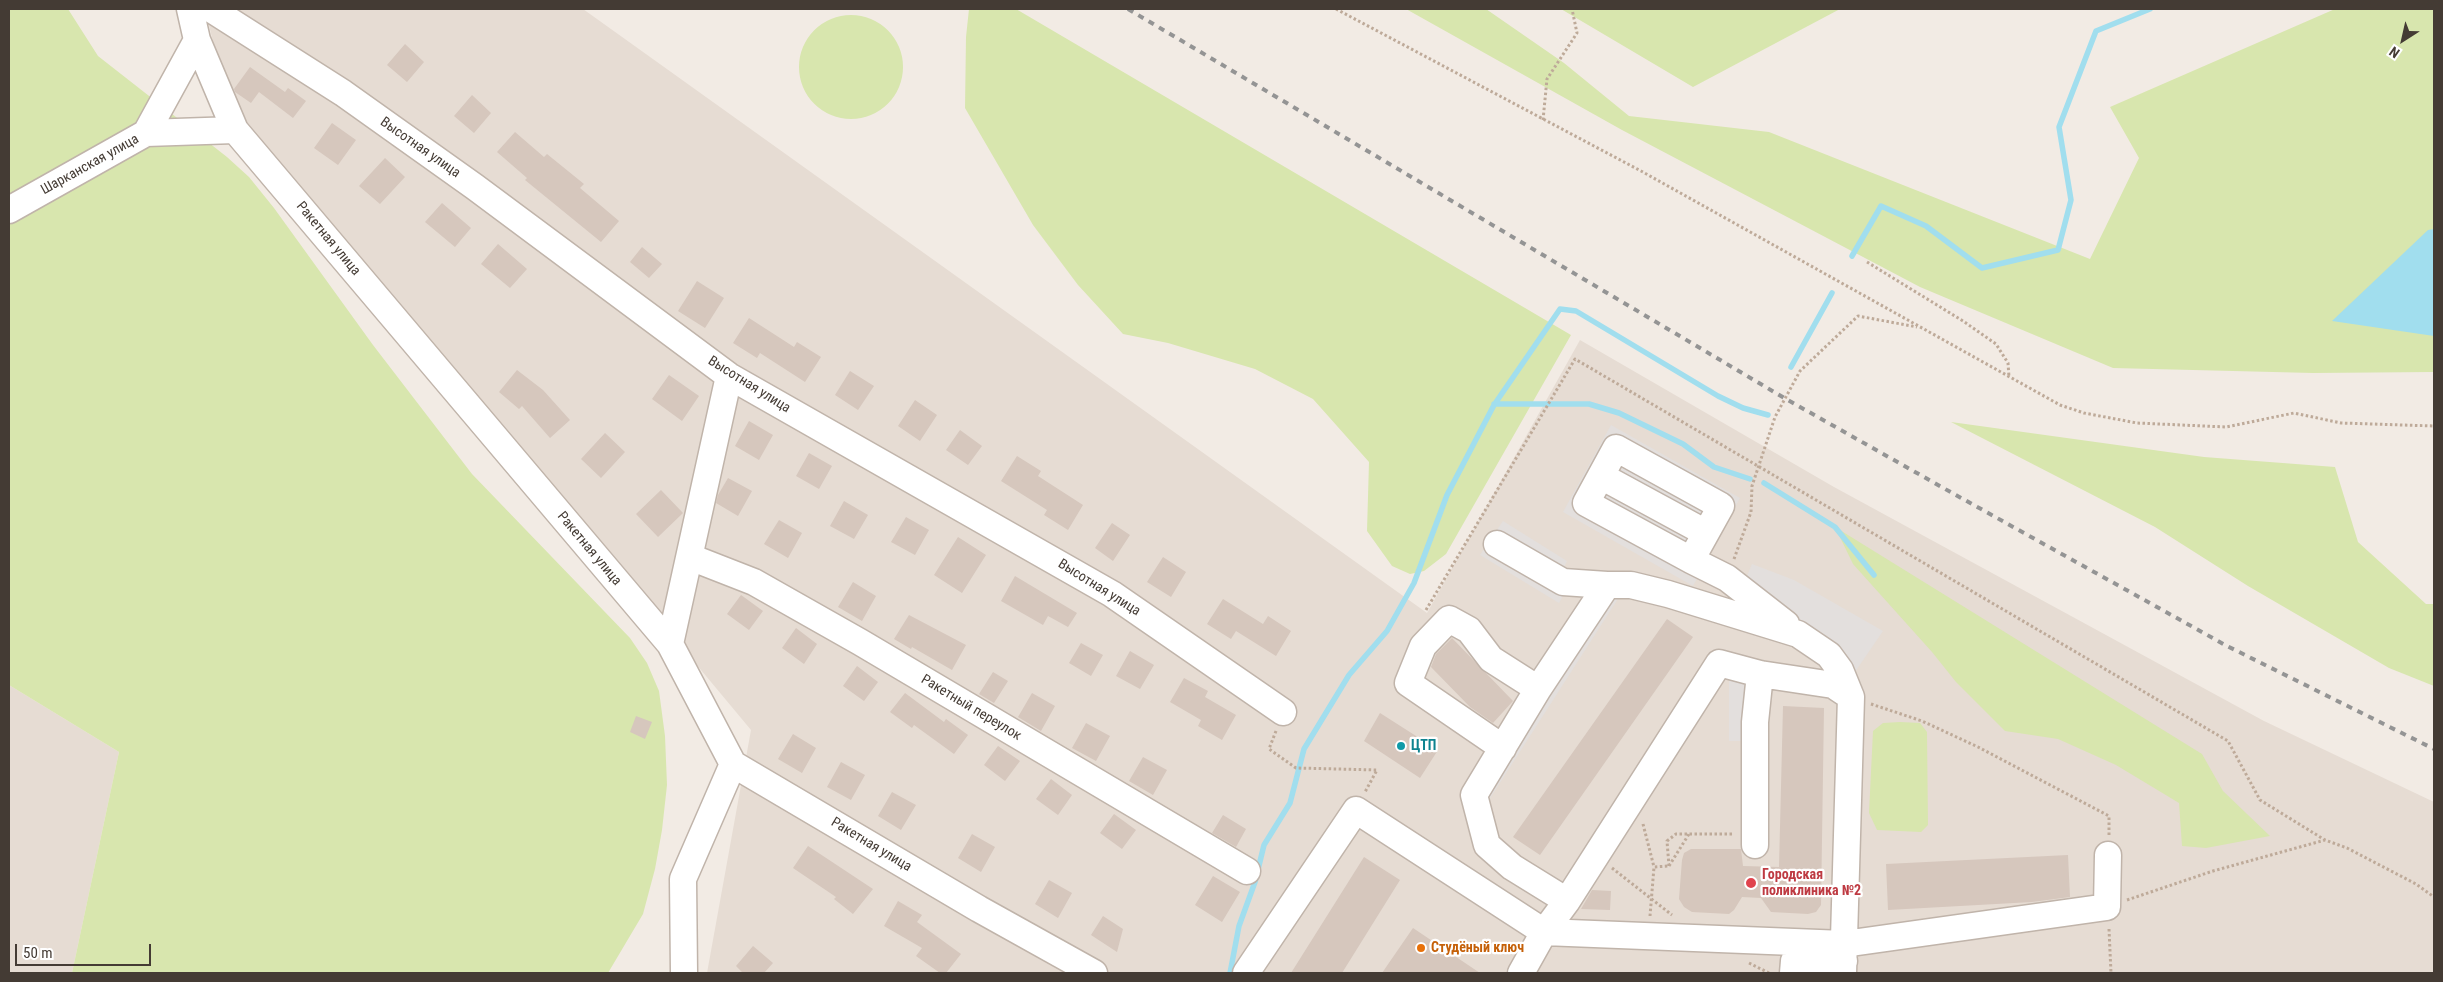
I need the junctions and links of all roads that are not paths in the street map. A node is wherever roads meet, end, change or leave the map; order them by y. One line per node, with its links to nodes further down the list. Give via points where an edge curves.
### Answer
1 (190, 9): 3 (street, Ракетная улица)
2 (211, 9): 7 (street, Высотная улица, via 343,93)
3 (197, 40): 4 (street, Ракетная улица); 5 (street)
4 (235, 130): 5 (street, Шарканская улица); 13 (street, Ракетная улица)
5 (146, 133): 6 (street, Шарканская улица)
6 (9, 210)
7 (729, 376): 9 (street); 17 (street, Высотная улица, via 1112,594)
8 (1497, 544): 11 (street, via 1563,582)
9 (690, 557): 13 (street); 22 (street, Ракетный переулок, via 762,586)
10 (1691, 560): 10 (street, via 1586,503 1616,448 1720,506); 12 (street, via 1727,578)
11 (1607, 585): 12 (street, via 1631,585 1668,594); 15 (street)
12 (1798, 634): 16 (street, via 1829,654 1840,670)
13 (670, 644): 19 (street, Ракетная улица)
14 (1760, 674): 16 (street, via 1833,685); 20 (street, via 1755,722); 23 (street, via 1719,663)
15 (1538, 689): 18 (street); 18 (street, via 1491,658 1469,630 1449,619 1423,646 1408,683)
16 (1851, 698): 25 (street)
17 (1283, 712)
18 (1503, 748): 23 (street, via 1474,795 1487,845 1512,867)
19 (733, 764): 26 (street, via 683,879); 27 (street, Ракетная улица)
20 (1755, 840)
21 (2108, 855): 25 (street, via 2107,906)
22 (1247, 871)
23 (1567, 901): 24 (street)
24 (1544, 932): 25 (street, via 1648,936); 28 (street, via 1356,810); 29 (street)
25 (1844, 959): 30 (street, via 1794,961)
26 (686, 972)
27 (1094, 973)
28 (1246, 973)
29 (1521, 973)
30 (1794, 973)

